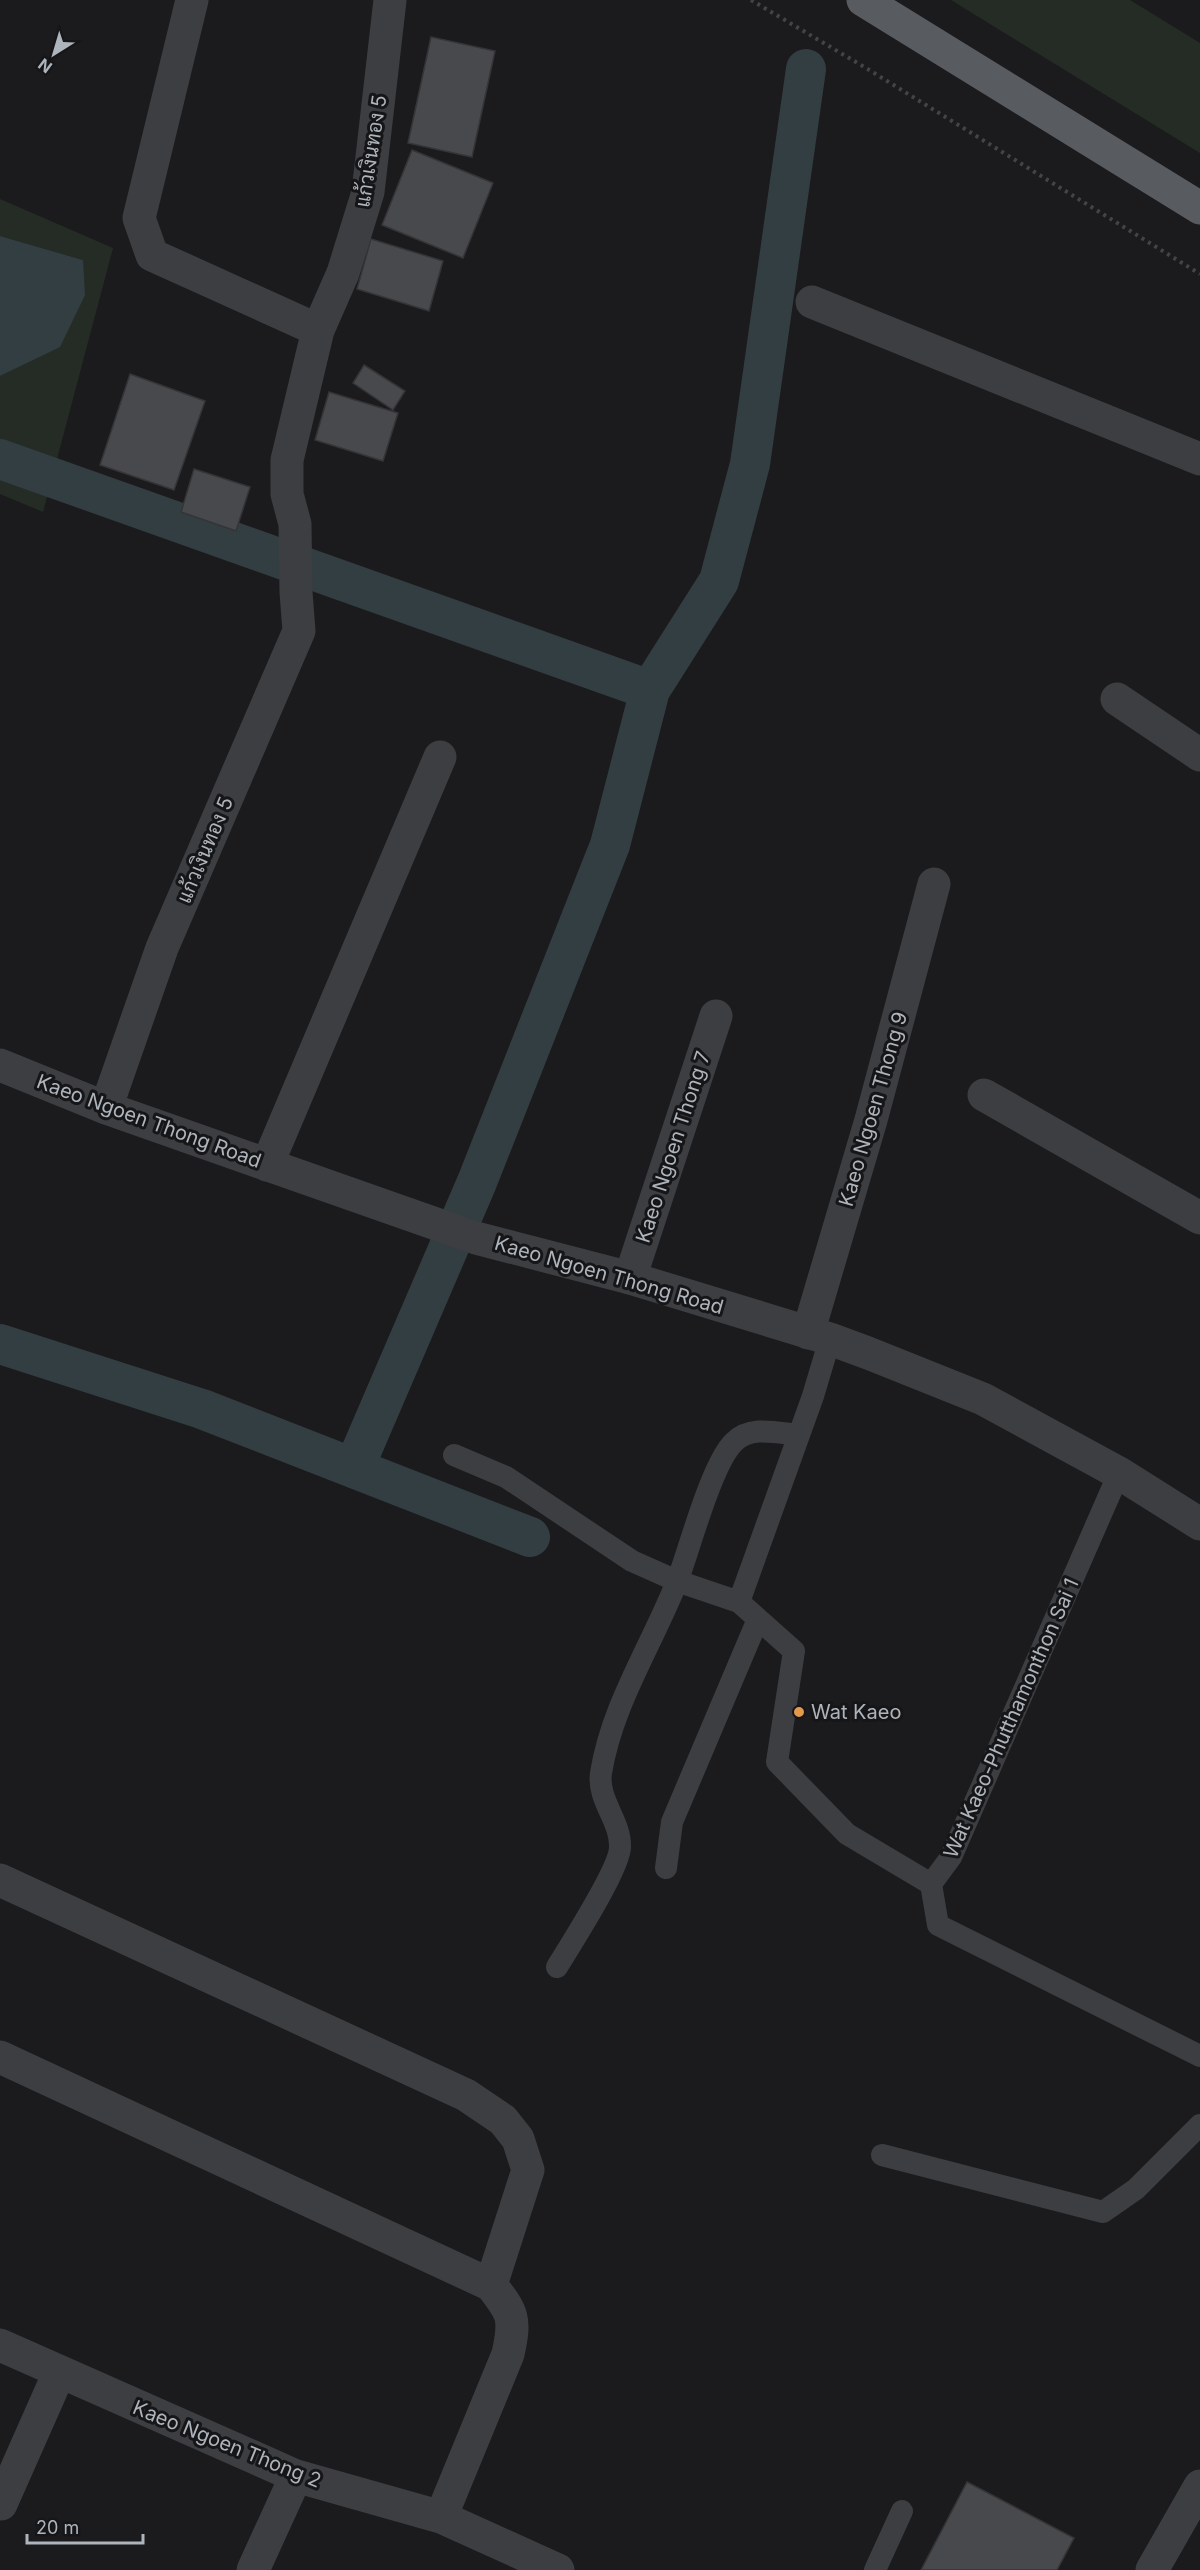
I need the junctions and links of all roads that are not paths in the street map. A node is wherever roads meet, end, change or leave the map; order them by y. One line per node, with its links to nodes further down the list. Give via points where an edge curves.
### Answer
1 (192, 0): 6 (street, via 139,218 145,240 152,255)
2 (390, 0): 6 (street, แก้วเงินทอง 5, via 368,192 343,273)
3 (863, 0): 4 (main road)
4 (1200, 208)
5 (812, 302): 7 (street)
6 (318, 330): 15 (street, แก้วเงินทอง 5, via 287,460 287,494 295,524 299,631 162,948)
7 (1200, 459)
8 (1118, 699): 9 (street)
9 (1200, 755)
10 (440, 757): 16 (street)
11 (934, 884): 19 (street, Kaeo Ngoen Thong 9)
12 (716, 1016): 18 (street, Kaeo Ngoen Thong 7)
13 (0, 1065): 15 (street, Kaeo Ngoen Thong Road)
14 (984, 1095): 17 (street)
15 (106, 1108): 16 (street, Kaeo Ngoen Thong Road)
16 (267, 1165): 18 (street, Kaeo Ngoen Thong Road, via 476,1238)
17 (1200, 1218)
18 (630, 1278): 19 (street, Kaeo Ngoen Thong Road)
19 (819, 1336): 20 (lane); 22 (street, Kaeo Ngoen Thong Road, via 983,1399)
20 (799, 1435): 24 (lane, via 751,1431 734,1442 720,1461); 25 (lane)
21 (454, 1455): 24 (lane, via 506,1477 632,1561)
22 (1119, 1473): 23 (street, Kaeo Ngoen Thong Road); 29 (lane, Wat Kaeo-Phutthamonthon Sai 1, via 951,1857)
23 (1200, 1524)
24 (677, 1581): 25 (lane); 30 (lane, via 614,1723 601,1775 603,1796 620,1846 614,1867)
25 (739, 1602): 26 (lane)
26 (758, 1619): 27 (lane, via 672,1822); 29 (lane, via 794,1651 777,1762 847,1834)
27 (666, 1868)
28 (0, 1880): 35 (street, via 466,2095 503,2120 518,2139 528,2170)
29 (931, 1884): 31 (lane, via 938,1925)
30 (557, 1967)
31 (1200, 2056)
32 (0, 2057): 35 (street)
33 (1200, 2125): 34 (lane, via 1136,2189 1103,2212)
34 (882, 2155)
35 (491, 2285): 42 (street, via 511,2309 513,2332 508,2354)
36 (0, 2345): 37 (street, Kaeo Ngoen Thong 2)
37 (59, 2373): 38 (street, Kaeo Ngoen Thong 2); 40 (street)
38 (296, 2476): 42 (street, Kaeo Ngoen Thong 2); 43 (street)
39 (1199, 2489): 46 (street)
40 (2, 2504)
41 (903, 2511): 45 (lane)
42 (441, 2517): 44 (street, Kaeo Ngoen Thong 2)
43 (253, 2570)
44 (558, 2570)
45 (875, 2570)
46 (1152, 2570)

